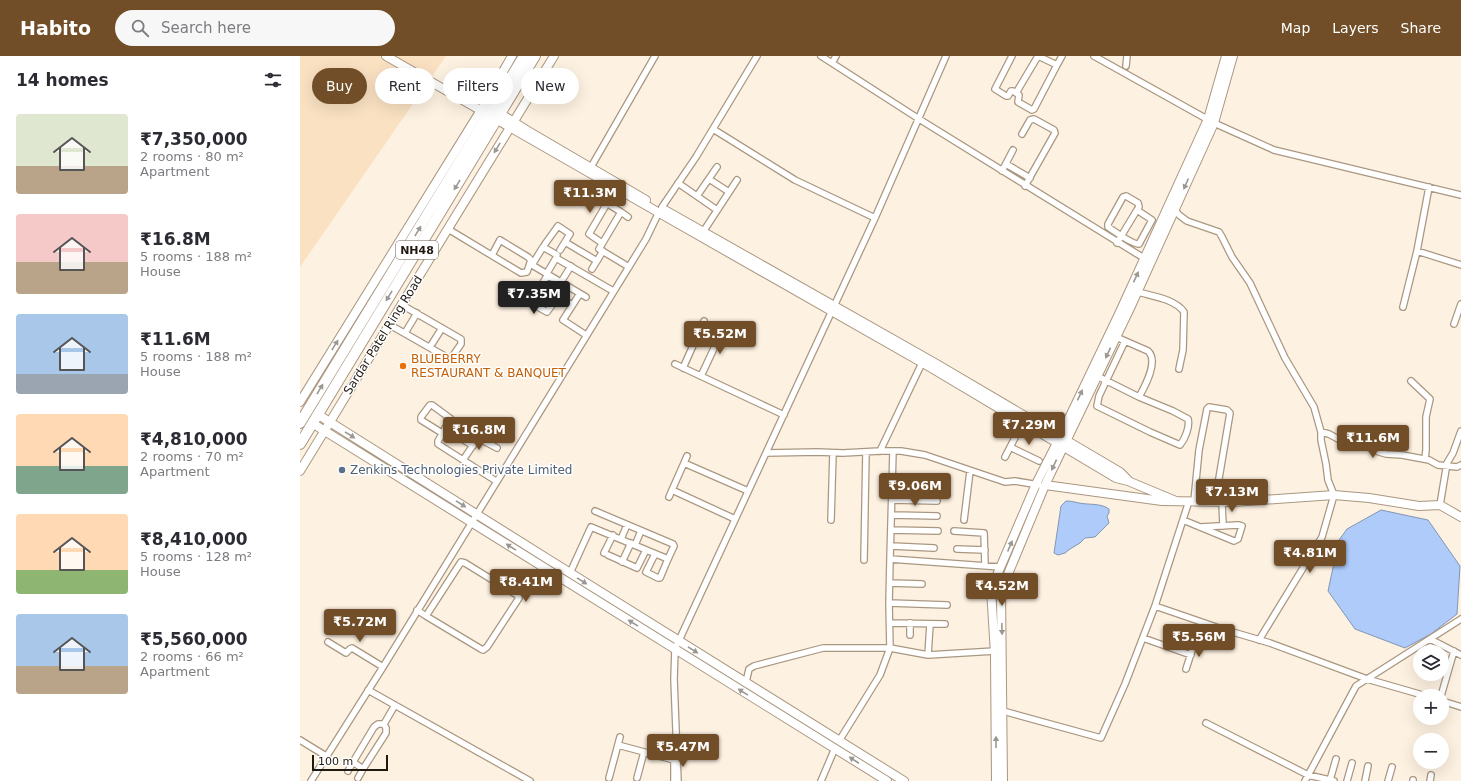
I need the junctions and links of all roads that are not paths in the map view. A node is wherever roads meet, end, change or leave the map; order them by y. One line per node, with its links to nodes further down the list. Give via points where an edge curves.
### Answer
1 (386, 56): 23 (street)
2 (396, 56): 23 (street)
3 (512, 56): 23 (street, Sardar Patel Ring Road)
4 (524, 56): 23 (highway, Sardar Patel Ring Road / NH48)
5 (535, 56): 23 (highway, Sardar Patel Ring Road / NH48)
6 (554, 56): 26 (street, Sardar Patel Ring Road)
7 (656, 56): 31 (street)
8 (757, 56): 27 (street)
9 (821, 56): 19 (street)
10 (836, 56): 19 (street)
11 (946, 56): 24 (street)
12 (1012, 56): 22 (street, via 994,89 1006,96 1012,91)
13 (1038, 56): 20 (street); 22 (street)
14 (1062, 56): 20 (street)
15 (1094, 56): 25 (street)
16 (1127, 56): 21 (street)
17 (1226, 56): 25 (street)
18 (1233, 56): 25 (street)
19 (832, 63): 24 (street)
20 (1057, 65): 22 (street, via 1033,110 1018,102 1020,95)
21 (1126, 66)
22 (1016, 93)
23 (490, 112): 26 (street); 100 (street, Sardar Patel Ring Road, one-way to 23); 102 (highway, Sardar Patel Ring Road / NH48, one-way to 23); 103 (highway, Sardar Patel Ring Road / NH48, one-way to 103)
24 (919, 119): 33 (street); 49 (street)
25 (1211, 121): 39 (street, via 1274,150); 46 (street, one-way to 46); 62 (street)
26 (511, 125): 31 (street); 43 (street); 50 (street, Sardar Patel Ring Road, one-way to 50)
27 (713, 129): 37 (street); 49 (street, via 795,180)
28 (1022, 134): 34 (street, via 1030,120 1034,119 1056,133)
29 (1014, 150): 30 (street)
30 (1006, 164): 33 (street); 34 (street)
31 (591, 167): 43 (street)
32 (717, 167): 35 (street)
33 (1002, 171): 38 (street)
34 (1030, 178): 38 (street)
35 (709, 179): 40 (street); 42 (street)
36 (737, 180): 40 (street)
37 (678, 183): 42 (street); 43 (street)
38 (1026, 186): 55 (street)
39 (1429, 187): 41 (street); 59 (street)
40 (729, 192): 44 (street)
41 (1461, 195)
42 (697, 196): 44 (street)
43 (660, 210): 51 (street); 66 (street); 79 (street)
44 (717, 210): 51 (street)
45 (1136, 210): 52 (street); 52 (street, via 1152,220 1139,244); 52 (street, via 1138,203 1126,196 1123,197 1108,226)
46 (1175, 210): 62 (street); 109 (street, via 1187,221 1219,232 1250,283 1286,358 1314,407)
47 (621, 212): 48 (street); 54 (street); 54 (street, via 606,205 589,233)
48 (628, 217)
49 (875, 218): 79 (street)
50 (448, 230): 60 (street); 76 (street, Sardar Patel Ring Road)
51 (703, 232): 79 (street)
52 (1122, 236): 55 (street)
53 (565, 242): 56 (street, via 570,234 557,226); 57 (street); 63 (street)
54 (602, 243): 58 (street, via 599,249)
55 (1118, 243): 62 (street)
56 (545, 244)
57 (560, 250)
58 (603, 251): 63 (street); 66 (street)
59 (1418, 251): 64 (street); 78 (street)
60 (492, 255): 60 (street, via 524,273 531,263 528,257 500,240)
61 (556, 258): 65 (street); 68 (street); 68 (street, via 557,255 542,248 532,265)
62 (1147, 261): 72 (street); 110 (street, one-way to 62)
63 (597, 262): 67 (street)
64 (1461, 265)
65 (571, 266): 69 (street); 71 (street)
66 (629, 267): 71 (street)
67 (592, 268)
68 (546, 273): 69 (street)
69 (561, 282): 73 (street, via 585,298)
70 (541, 286): 73 (street, via 548,276); 74 (street); 74 (street, via 531,303 547,312)
71 (613, 291): 87 (street)
72 (1138, 292): 88 (street); 94 (street, via 1182,308 1183,350)
73 (579, 295): 77 (street)
74 (558, 296): 77 (street)
75 (1461, 304): 82 (street)
76 (402, 305): 80 (street); 83 (street, Sardar Patel Ring Road)
77 (572, 305): 87 (street, via 563,320)
78 (1403, 307)
79 (833, 308): 91 (street); 101 (street); 110 (street)
80 (417, 313): 85 (street); 86 (street)
81 (704, 321): 93 (street)
82 (1454, 324)
83 (390, 325): 86 (street); 104 (street, Sardar Patel Ring Road)
84 (724, 327): 95 (street)
85 (442, 328): 90 (street); 90 (street, via 461,339 461,344 452,358)
86 (405, 333): 90 (street)
87 (586, 334): 130 (street)
88 (1116, 336): 89 (street); 96 (street, one-way to 96)
89 (1125, 341): 97 (street); 99 (street, via 1148,352 1152,358 1152,367)
90 (430, 348)
91 (922, 362): 105 (street); 115 (street)
92 (675, 364): 93 (street)
93 (683, 368): 95 (street)
94 (1179, 369)
95 (701, 376): 101 (street)
96 (1097, 376): 97 (street); 110 (street)
97 (1106, 381): 99 (street); 99 (street, via 1097,406 1180,445 1188,427 1188,419)
98 (1411, 381): 122 (street, via 1430,399 1426,417)
99 (1139, 397)
100 (300, 402)
101 (784, 414): 117 (street)
102 (301, 418)
103 (315, 419): 104 (street); 106 (street); 111 (highway, Sardar Patel Ring Road / NH48)
104 (330, 422): 106 (street, Sardar Patel Ring Road); 146 (street, one-way to 146)
105 (1023, 422): 110 (street); 113 (street)
106 (325, 431): 129 (street, Sardar Patel Ring Road); 154 (street)
107 (444, 431): 107 (street, via 450,418 430,405 421,420); 112 (street); 123 (street, via 438,444)
108 (1461, 431): 127 (street)
109 (1321, 432): 122 (street, via 1340,440 1364,442 1373,450 1386,454); 137 (street, via 1328,480)
110 (1062, 442): 132 (street); 134 (street, one-way to 134); 141 (street, via 1116,478)
111 (300, 444)
112 (473, 446): 114 (street, via 480,438); 123 (street)
113 (1010, 447): 121 (street); 124 (street)
114 (497, 448)
115 (880, 451): 116 (street); 118 (street)
116 (893, 451): 128 (street, via 925,455); 131 (street)
117 (766, 452): 119 (street); 136 (street)
118 (866, 452): 119 (street); 173 (street)
119 (833, 453): 151 (street)
120 (687, 456): 125 (street)
121 (1005, 457)
122 (1425, 459): 127 (street)
123 (463, 460): 130 (street)
124 (1039, 461)
125 (684, 463): 135 (street); 136 (street)
126 (1461, 465): 127 (street)
127 (1446, 466): 144 (street)
128 (970, 471): 132 (street, via 1005,482); 152 (street)
129 (300, 472)
130 (496, 481): 146 (street)
131 (893, 483): 133 (street); 139 (street)
132 (1036, 484): 134 (street); 176 (street, one-way to 132)
133 (937, 485)
134 (1045, 485): 141 (street); 218 (street, one-way to 218, via 1001,591)
135 (672, 490): 138 (street); 150 (street)
136 (748, 490): 150 (street)
137 (1334, 495): 143 (street); 144 (street, via 1419,506); 197 (street, via 1322,537)
138 (669, 497)
139 (892, 500): 140 (street); 147 (street)
140 (937, 501)
141 (1176, 501): 142 (street)
142 (1191, 502): 143 (street); 143 (street, via 1209,407 1228,410 1230,413); 153 (street)
143 (1218, 502): 156 (street)
144 (1440, 505): 149 (street)
145 (595, 511): 155 (street)
146 (476, 514): 154 (street); 177 (street)
147 (892, 516): 148 (street); 158 (street)
148 (937, 516)
149 (1461, 517)
150 (735, 519): 198 (street)
151 (831, 520)
152 (964, 520)
153 (1183, 520): 157 (street); 186 (street)
154 (471, 523): 178 (street); 202 (street, one-way to 154)
155 (627, 524): 159 (street); 163 (street)
156 (1223, 526): 157 (street); 157 (street, via 1242,526 1236,540)
157 (1200, 527)
158 (891, 530): 160 (street); 165 (street)
159 (642, 531): 164 (street); 172 (street, via 673,544)
160 (938, 531)
161 (954, 531): 169 (street, via 984,533)
162 (613, 536): 163 (street); 174 (street, via 606,554); 177 (street, via 590,528)
163 (621, 539): 164 (street)
164 (633, 544): 168 (street); 174 (street)
165 (891, 546): 166 (street); 171 (street)
166 (934, 548)
167 (957, 548): 169 (street)
168 (646, 550): 170 (street); 174 (street, via 637,568)
169 (985, 550): 175 (street)
170 (655, 554): 172 (street); 172 (street, via 646,572 658,578)
171 (890, 559): 175 (street); 180 (street)
172 (668, 560)
173 (864, 560)
174 (622, 562)
175 (984, 565): 176 (street)
176 (1001, 567): 203 (street, via 991,589)
177 (570, 574): 198 (street, one-way to 198)
178 (439, 575): 179 (street); 181 (street)
179 (448, 580): 183 (street); 188 (street, via 459,563 463,562 519,598 483,650)
180 (890, 582): 182 (street); 184 (street)
181 (433, 584): 183 (street); 187 (street)
182 (922, 584)
183 (442, 590): 188 (street)
184 (889, 603): 185 (street); 190 (street)
185 (947, 605)
186 (1155, 606): 195 (street); 197 (street)
187 (417, 610): 188 (street); 208 (street)
188 (426, 616)
189 (1461, 619): 196 (street)
190 (890, 623): 191 (street); 201 (street)
191 (910, 623): 192 (street); 194 (street)
192 (930, 624): 193 (street); 205 (street)
193 (945, 624)
194 (910, 635)
195 (1143, 638): 206 (street); 218 (street, via 1101,738)
196 (1430, 639): 204 (street); 210 (street)
197 (1259, 640): 210 (street)
198 (679, 641): 202 (street); 211 (street, one-way to 211)
199 (1195, 641): 206 (street)
200 (328, 642): 208 (street, via 346,653 352,648)
201 (890, 648): 205 (street); 211 (street, via 823,648 754,666 749,669); 223 (street, via 880,675)
202 (675, 649): 223 (street, one-way to 202); 225 (street)
203 (995, 651): 205 (street); 247 (street, one-way to 203)
204 (1454, 651): 207 (street); 212 (street)
205 (928, 655)
206 (1190, 655): 209 (street)
207 (1461, 655)
208 (383, 667): 213 (street)
209 (1186, 669)
210 (1368, 679): 214 (street); 236 (street, via 1356,686)
211 (746, 682): 223 (street)
212 (1443, 689)
213 (368, 690): 216 (street); 227 (street)
214 (1413, 692)
215 (1449, 703): 217 (street)
216 (395, 705): 219 (street); 241 (street)
217 (1461, 707)
218 (1003, 711): 248 (street)
219 (384, 724): 230 (street, via 374,727); 234 (street, via 386,733)
220 (1206, 724): 236 (street)
221 (620, 737): 224 (street)
222 (300, 740): 227 (street)
223 (837, 744): 244 (street); 245 (street, one-way to 223); 246 (street)
224 (618, 745): 226 (street); 238 (street)
225 (676, 751): 229 (street); 243 (street)
226 (644, 752): 229 (street); 239 (street)
227 (326, 756): 240 (street)
228 (1336, 759): 250 (street)
229 (674, 760): 242 (street)
230 (353, 762): 234 (street); 235 (street)
231 (1352, 763): 251 (street)
232 (1368, 766): 252 (street)
233 (1392, 767): 253 (street)
234 (363, 769): 237 (street)
235 (348, 771)
236 (1308, 775): 249 (street); 250 (street)
237 (358, 778)
238 (609, 778)
239 (637, 778)
240 (311, 781)
241 (530, 781)
242 (674, 781)
243 (678, 781)
244 (821, 781)
245 (887, 781)
246 (904, 781)
247 (996, 781)
248 (1003, 781)
249 (1305, 781)
250 (1332, 781)
251 (1347, 781)
252 (1364, 781)
253 (1388, 781)

